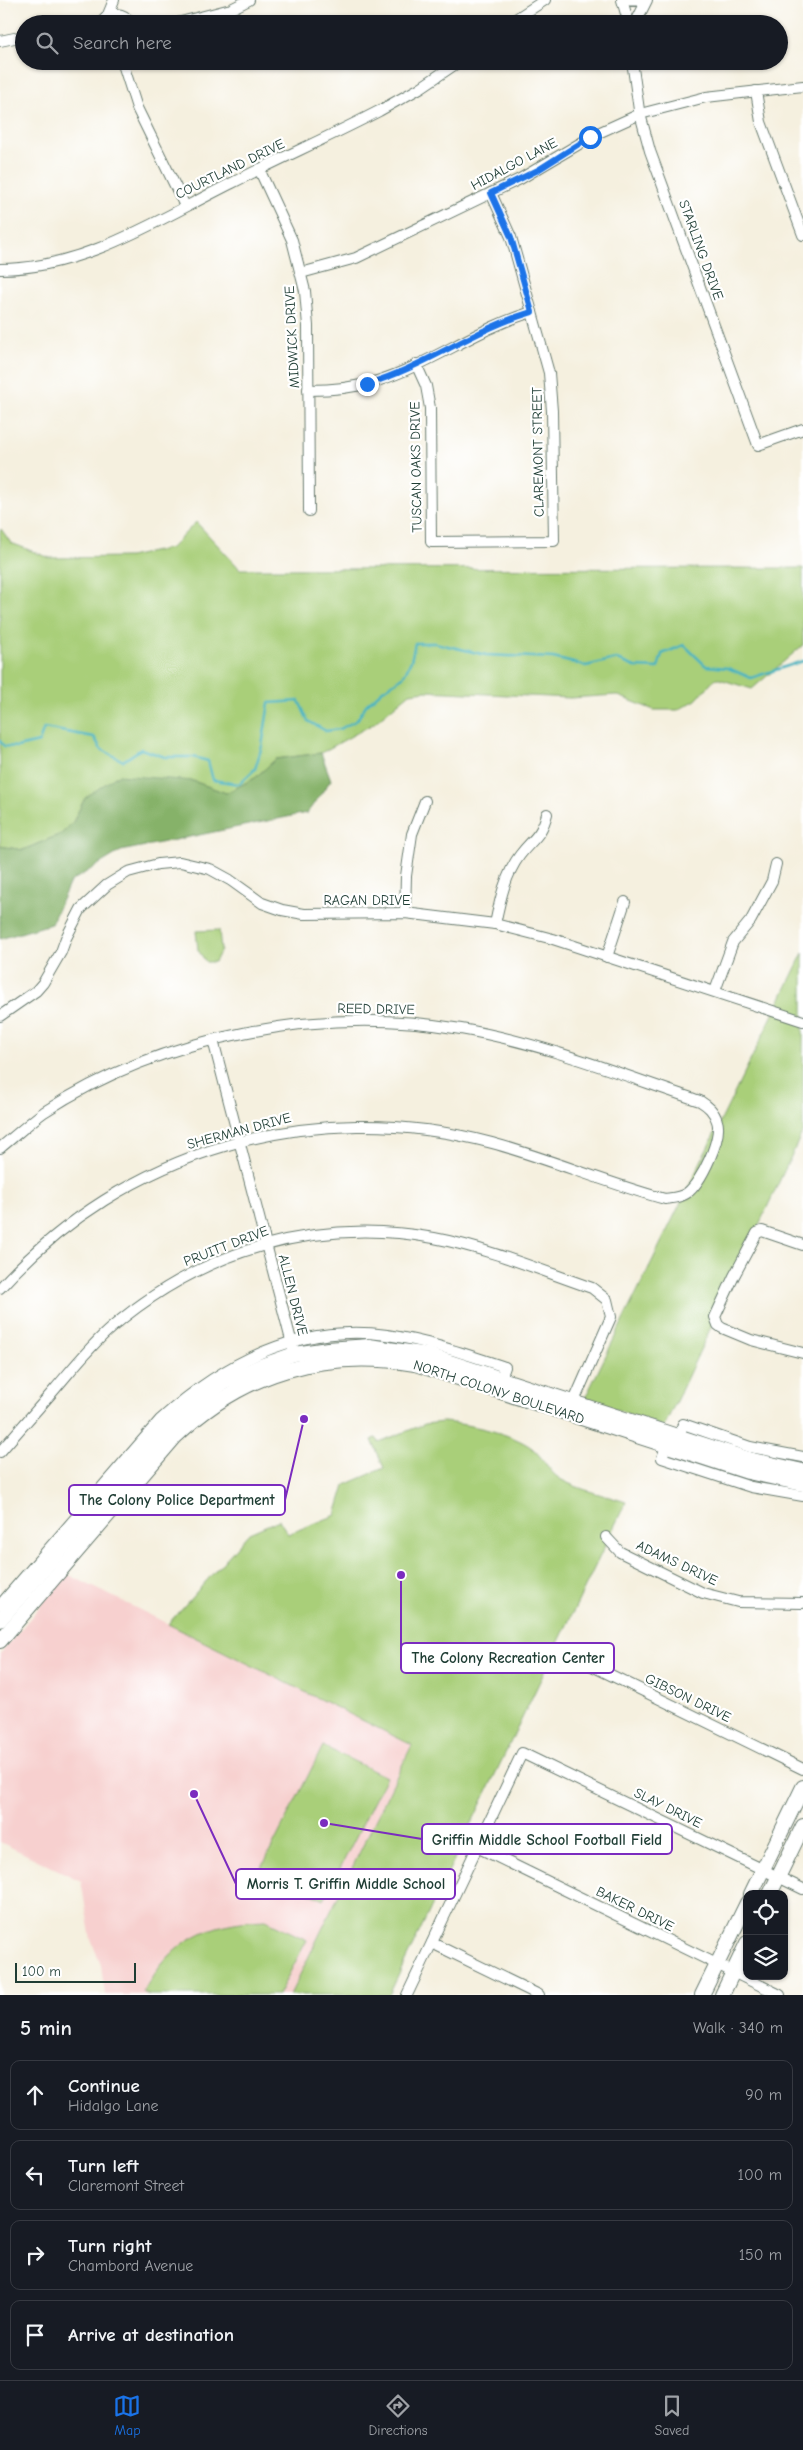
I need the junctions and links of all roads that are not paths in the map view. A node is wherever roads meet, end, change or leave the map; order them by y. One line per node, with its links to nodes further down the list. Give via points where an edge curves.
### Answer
1 (114, 0): 8 (street); 9 (street)
2 (249, 0): 10 (street)
3 (545, 0): 11 (street)
4 (622, 0): 12 (street)
5 (630, 0): 6 (street)
6 (640, 0)
7 (647, 0): 13 (street)
8 (120, 14)
9 (106, 15)
10 (208, 15)
11 (522, 15)
12 (626, 15)
13 (640, 15)
14 (15, 38): 15 (street)
15 (0, 41)
16 (125, 70): 24 (street, via 137,108)
17 (446, 70): 22 (street, COURTLAND DRIVE, via 394,103)
18 (633, 70): 21 (street, STARLING DRIVE)
19 (803, 86): 20 (street, HIDALGO LANE)
20 (756, 91): 21 (street, HIDALGO LANE, via 694,99); 25 (street, via 761,122)
21 (640, 114): 23 (street, HIDALGO LANE, via 596,134 538,170); 31 (street, STARLING DRIVE, via 651,154 758,446)
22 (259, 170): 24 (street, COURTLAND DRIVE); 27 (street, MIDWICK DRIVE, via 288,232)
23 (491, 193): 27 (street, HIDALGO LANE, via 356,258); 28 (street, CLAREMONT STREET, via 511,237)
24 (185, 206): 26 (street, COURTLAND DRIVE, via 85,253 55,263)
25 (803, 235)
26 (0, 269)
27 (302, 273): 30 (street, MIDWICK DRIVE, via 308,320)
28 (532, 312): 29 (street); 33 (street, CLAREMONT STREET, via 552,396 554,541)
29 (416, 364): 30 (street, via 361,386); 33 (street, TUSCAN OAKS DRIVE, via 427,388 430,408)
30 (308, 390): 32 (street, MIDWICK DRIVE)
31 (803, 429)
32 (309, 511)
33 (432, 542)
34 (425, 801): 38 (street, via 412,834)
35 (547, 814): 39 (street, via 543,830 509,873)
36 (776, 864): 41 (street, via 772,881 755,912 733,942)
37 (625, 902): 40 (street)
38 (405, 913): 39 (street, RAGAN DRIVE); 42 (street, RAGAN DRIVE, via 304,914 262,902 230,880 198,865 180,862 146,866 118,877 88,901 43,983)
39 (495, 924): 40 (street, RAGAN DRIVE)
40 (607, 957): 41 (street, RAGAN DRIVE)
41 (715, 991): 43 (street, RAGAN DRIVE)
42 (0, 1016)
43 (803, 1021)
44 (213, 1040): 45 (street, ALLEN DRIVE); 46 (street, REED DRIVE, via 166,1054 93,1086 44,1112); 47 (street, REED DRIVE, via 273,1028 372,1021 461,1029 504,1038 700,1100 712,1109 719,1131)
45 (239, 1142): 47 (street, SHERMAN DRIVE, via 326,1126 381,1126 429,1131 492,1143 665,1199 677,1198 688,1192); 48 (street, ALLEN DRIVE); 50 (street, SHERMAN DRIVE, via 185,1159 108,1197 39,1248)
46 (0, 1148)
47 (708, 1160)
48 (266, 1243): 52 (street, ALLEN DRIVE); 53 (street, PRUITT DRIVE, via 316,1234 359,1231 434,1238 592,1288 607,1300 611,1317); 56 (street, PRUITT DRIVE, via 184,1276 158,1291 95,1342)
49 (803, 1245): 51 (street, via 757,1232 716,1312 718,1325 751,1340)
50 (0, 1288)
51 (803, 1353)
52 (294, 1355): 53 (main road, NORTH COLONY BOULEVARD, via 330,1361 402,1362); 53 (main road, NORTH COLONY BOULEVARD, via 369,1346 428,1355 501,1378); 63 (street, via 259,1353 220,1372 187,1396 160,1420); 64 (main road, NORTH COLONY BOULEVARD, via 224,1383 160,1434); 65 (main road, NORTH COLONY BOULEVARD, via 224,1396 175,1437)
53 (571, 1408): 54 (main road, NORTH COLONY BOULEVARD); 55 (main road, NORTH COLONY BOULEVARD)
54 (679, 1436): 57 (street, via 683,1424 758,1449); 58 (main road, NORTH COLONY BOULEVARD, via 755,1461)
55 (666, 1446): 59 (main road, NORTH COLONY BOULEVARD, via 748,1472); 60 (street, via 662,1458 751,1487)
56 (0, 1452)
57 (803, 1457)
58 (803, 1471)
59 (803, 1484)
60 (803, 1496)
61 (606, 1537): 62 (street, ADAMS DRIVE, via 620,1552 703,1593 738,1602)
62 (803, 1604)
63 (0, 1605)
64 (0, 1620)
65 (0, 1641)
66 (563, 1649): 67 (street, GIBSON DRIVE)
67 (803, 1769)
68 (803, 1787): 71 (main road)
69 (803, 1826): 72 (main road)
70 (478, 1848): 71 (street, SLAY DRIVE, via 522,1753); 77 (street); 79 (street, BAKER DRIVE)
71 (762, 1869): 72 (street, SLAY DRIVE); 74 (main road)
72 (778, 1877): 73 (street, SLAY DRIVE); 75 (main road)
73 (803, 1889)
74 (753, 1890)
75 (772, 1890)
76 (743, 1911): 79 (main road)
77 (432, 1943): 81 (street); 82 (street)
78 (743, 1951): 80 (main road)
79 (717, 1965): 80 (street, BAKER DRIVE); 83 (main road)
80 (732, 1972): 84 (main road); 85 (street, BAKER DRIVE)
81 (407, 1995)
82 (539, 1995)
83 (702, 1995)
84 (722, 1995)
85 (780, 1995)

